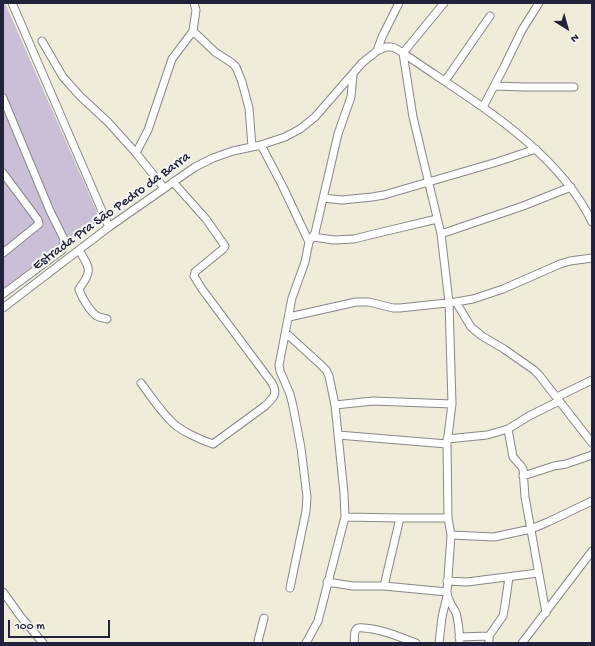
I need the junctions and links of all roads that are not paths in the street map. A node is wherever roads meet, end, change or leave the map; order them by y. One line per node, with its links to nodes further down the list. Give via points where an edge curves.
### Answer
1 (12, 3): 29 (street)
2 (194, 3): 7 (street)
3 (399, 3): 9 (street)
4 (444, 3): 10 (street)
5 (539, 3): 13 (street, via 522,30)
6 (490, 16): 12 (street)
7 (194, 31): 18 (street, via 215,52 236,67 249,108); 20 (street, via 172,59 148,130)
8 (42, 41): 20 (street, via 67,82)
9 (377, 51): 10 (street, via 391,47); 11 (street, Estrada Pra São Pedro da Barra)
10 (403, 53): 12 (street); 23 (street, via 413,117)
11 (353, 74): 17 (street, Estrada Pra São Pedro da Barra, via 308,124 286,137); 26 (street, via 351,97 338,134)
12 (445, 82): 16 (street)
13 (495, 86): 14 (street); 16 (street)
14 (574, 87)
15 (3, 98): 35 (street, via 64,243 63,249)
16 (483, 107): 19 (street)
17 (261, 146): 18 (street, Estrada Pra São Pedro da Barra); 31 (street)
18 (252, 147): 22 (street, Estrada Pra São Pedro da Barra, via 213,158)
19 (536, 149): 23 (street); 24 (street)
20 (136, 153): 25 (street)
21 (3, 173): 33 (street, via 39,224)
22 (173, 182): 25 (street, Estrada Pra São Pedro da Barra); 42 (street, via 206,219 225,246 195,272 194,276 272,383 275,392 265,406 213,444 178,428)
23 (429, 182): 26 (street, via 372,198); 27 (street)
24 (571, 187): 28 (street); 30 (street)
25 (164, 188): 29 (street, Estrada Pra São Pedro da Barra)
26 (323, 198): 31 (street)
27 (437, 219): 30 (street); 31 (street, via 354,239)
28 (592, 222)
29 (109, 227): 32 (street, Estrada Pra São Pedro da Barra)
30 (441, 234): 36 (street)
31 (311, 240): 38 (street, via 292,298)
32 (79, 250): 37 (street, Estrada Pra São Pedro da Barra); 39 (street, via 89,270 79,289 80,295 93,313)
33 (3, 253)
34 (592, 258): 36 (street, via 560,264 504,289 473,299)
35 (3, 294)
36 (453, 302): 38 (street, via 400,308 356,302); 43 (street, via 472,327 534,370); 44 (street)
37 (3, 308)
38 (289, 317): 40 (street)
39 (107, 319)
40 (286, 333): 45 (street, via 326,370); 64 (street, via 279,366 294,406 307,497)
41 (592, 380): 43 (street)
42 (141, 383)
43 (558, 399): 46 (street); 49 (street)
44 (452, 404): 45 (street, via 373,401); 48 (street)
45 (335, 405): 47 (street)
46 (508, 429): 48 (street, via 483,436); 51 (street, via 513,456 521,466)
47 (338, 435): 48 (street); 53 (street)
48 (447, 441): 55 (street)
49 (592, 443)
50 (592, 455): 51 (street)
51 (523, 476): 56 (street)
52 (592, 501): 56 (street)
53 (345, 516): 54 (street); 62 (street)
54 (400, 518): 55 (street); 63 (street)
55 (448, 518): 57 (street)
56 (531, 529): 57 (street, via 494,538); 59 (street)
57 (451, 535): 61 (street)
58 (592, 551): 67 (street)
59 (538, 573): 60 (street); 67 (street)
60 (509, 577): 61 (street, via 467,582); 70 (street, via 503,616)
61 (447, 581): 66 (street)
62 (327, 582): 63 (street, via 354,586); 73 (street, via 318,621)
63 (384, 586): 66 (street)
64 (290, 588)
65 (3, 592): 71 (street)
66 (447, 594): 69 (street, via 458,621); 76 (street)
67 (546, 612): 77 (street)
68 (264, 618): 72 (street)
69 (460, 640): 70 (street)
70 (489, 640)
71 (42, 643)
72 (259, 643)
73 (306, 643)
74 (354, 643): 75 (street, via 355,632 359,628 374,629)
75 (416, 643)
76 (439, 643)
77 (522, 643)

